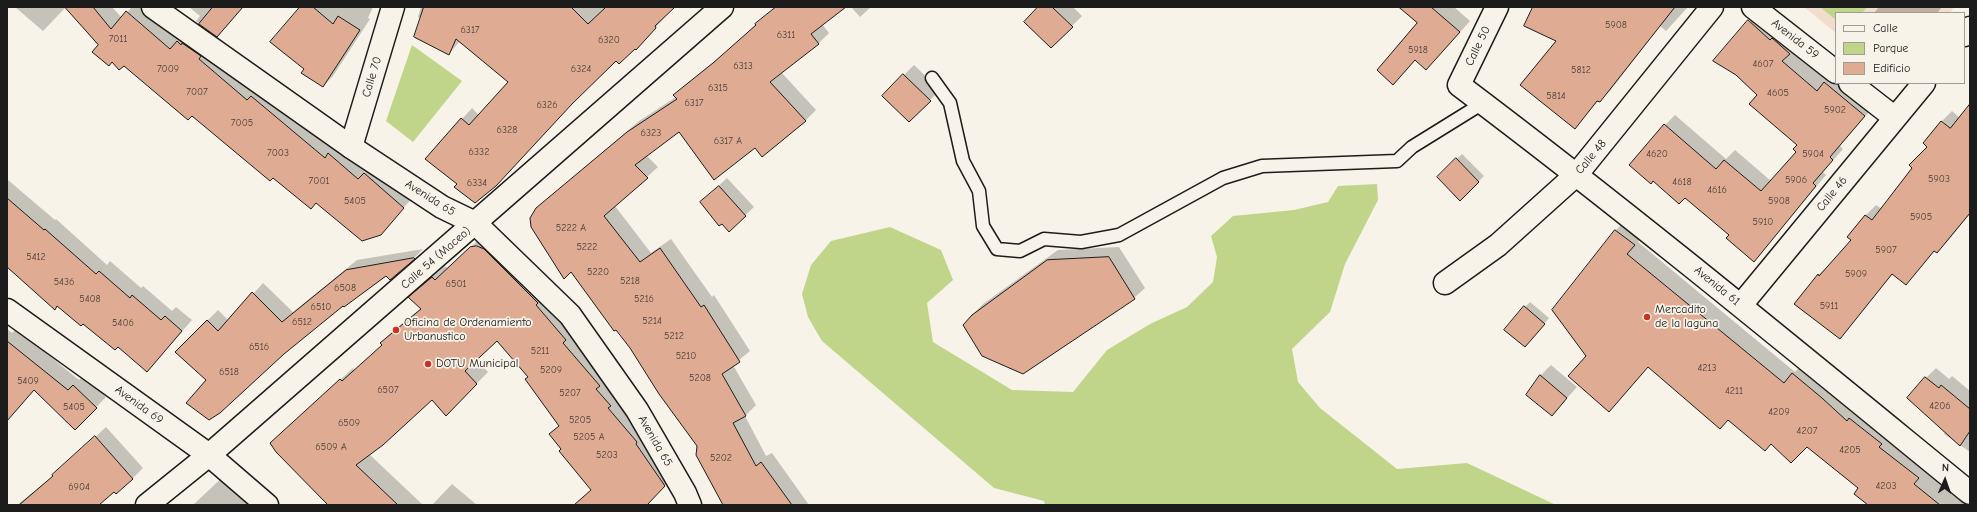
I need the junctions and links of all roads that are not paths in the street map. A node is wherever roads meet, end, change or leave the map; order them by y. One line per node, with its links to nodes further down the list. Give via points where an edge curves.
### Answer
1 (153, 7): 14 (street, Avenida 65)
2 (393, 7): 14 (street, Calle 70)
3 (722, 7): 16 (street, Calle 54 (Maceo))
4 (1497, 7): 11 (street, Calle 50)
5 (1712, 7): 15 (street, Calle 48)
6 (1753, 7): 7 (street, Avenida 59)
7 (1835, 71)
8 (932, 78): 12 (lane, via 950,103 963,161 979,191 983,226 998,249 1020,251 1044,239 1081,242 1119,235 1223,178 1262,166 1397,160 1418,143)
9 (1851, 84): 13 (street)
10 (1923, 84): 13 (street, Calle 46)
11 (1459, 85): 12 (street, Avenida 61)
12 (1483, 103): 15 (street, Avenida 61)
13 (1895, 118): 18 (street, Calle 46)
14 (350, 147): 16 (street, Avenida 65, via 442,207)
15 (1577, 174): 17 (street, Calle 48, via 1498,245); 18 (street, Avenida 61)
16 (475, 223): 20 (street, Calle 54 (Maceo)); 22 (street, Avenida 65, via 570,315 637,410)
17 (1445, 283)
18 (1741, 305): 21 (street, Avenida 61)
19 (7, 310): 20 (street, Avenida 69)
20 (209, 455): 23 (street, Calle 54 (Maceo)); 24 (street, Avenida 69)
21 (1970, 493)
22 (683, 501)
23 (147, 505)
24 (267, 505)

